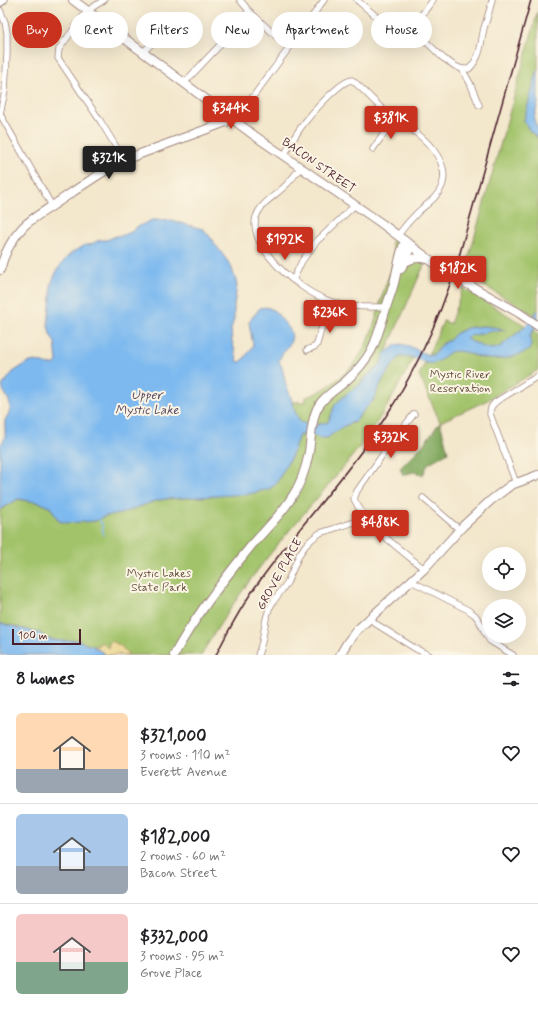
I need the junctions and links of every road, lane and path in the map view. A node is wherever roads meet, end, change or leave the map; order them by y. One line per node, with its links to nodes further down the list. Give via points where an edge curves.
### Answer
1 (3, 0): 9 (street)
2 (73, 0): 11 (street, BACON STREET)
3 (104, 0): 11 (street)
4 (240, 0): 12 (street)
5 (324, 0): 13 (street)
6 (357, 0): 14 (street)
7 (433, 0): 15 (street)
8 (492, 0): 21 (street, via 480,53 469,69)
9 (0, 2)
10 (0, 10): 24 (street, via 7,33 7,54 5,91)
11 (87, 11): 20 (street, BACON STREET); 29 (street, via 59,49 58,58)
12 (249, 11): 16 (street); 22 (street)
13 (315, 12)
14 (371, 12)
15 (425, 12)
16 (272, 32)
17 (432, 47): 21 (street, via 443,58)
18 (147, 48): 20 (street)
19 (289, 48): 25 (street)
20 (143, 52): 22 (street, BACON STREET)
21 (462, 69): 23 (street)
22 (184, 83): 25 (street, BACON STREET)
23 (479, 105)
24 (0, 114): 32 (street)
25 (233, 119): 28 (street, BACON STREET); 29 (street)
26 (394, 120): 27 (street); 28 (street, via 354,81 348,80 314,111); 33 (street, via 427,142 443,168 444,178 437,195 411,220)
27 (372, 149)
28 (284, 156): 30 (street, BACON STREET)
29 (124, 160): 32 (street)
30 (301, 167): 31 (street, BACON STREET); 37 (street, via 287,184 264,203 255,222 260,242 276,264)
31 (355, 205): 33 (street, BACON STREET); 37 (street, via 316,242)
32 (52, 206): 36 (street, via 33,218 14,238 6,251)
33 (404, 240): 34 (street, BACON STREET); 35 (street, via 408,253); 38 (street)
34 (429, 260): 35 (street, via 415,258); 41 (street, BACON STREET)
35 (403, 265): 38 (street)
36 (0, 270)
37 (293, 280): 39 (street)
38 (395, 280): 40 (street)
39 (329, 301): 40 (street, via 362,308); 42 (street, via 317,344)
40 (387, 307): 54 (street, via 379,333 368,355 349,379 321,402 313,424 305,470 291,499 212,595)
41 (538, 326)
42 (307, 350)
43 (538, 376): 46 (street, via 497,401 490,409)
44 (414, 414): 48 (street, via 355,495 354,500)
45 (538, 475): 46 (street)
46 (516, 483): 49 (street, via 490,502)
47 (423, 498): 49 (street)
48 (367, 518): 50 (street, via 392,544); 55 (street, GROVE PLACE, via 320,533 305,546 286,584 269,609)
49 (460, 530): 50 (street)
50 (424, 569): 51 (street)
51 (411, 581): 52 (street); 59 (street, via 475,615 490,641)
52 (369, 617): 53 (street); 56 (street, via 353,634)
53 (416, 649): 57 (street); 58 (street)
54 (174, 655)
55 (258, 655)
56 (340, 655)
57 (412, 655)
58 (429, 655)
59 (512, 655)

